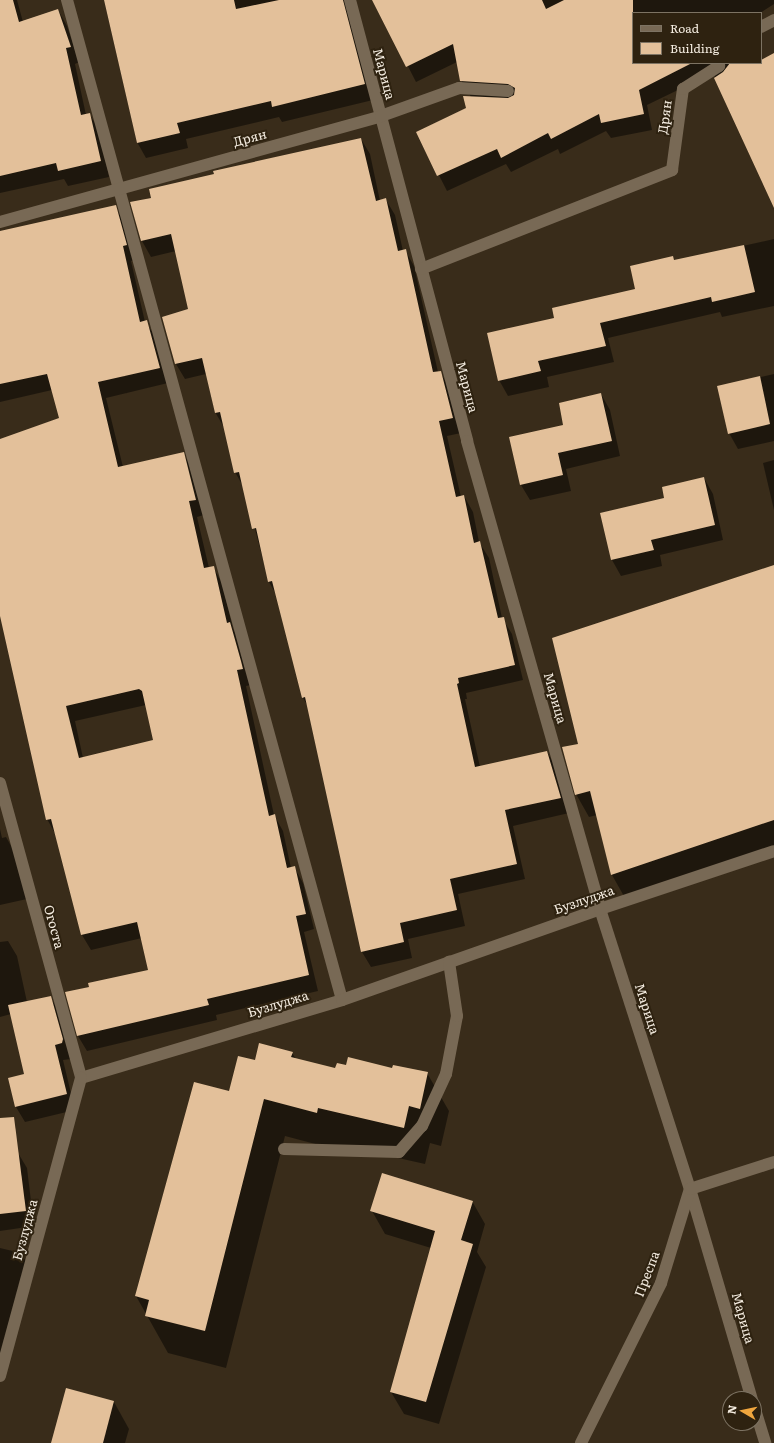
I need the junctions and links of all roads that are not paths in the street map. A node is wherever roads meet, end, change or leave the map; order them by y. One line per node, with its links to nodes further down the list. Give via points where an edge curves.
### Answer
1 (67, 0): 8 (street)
2 (350, 0): 7 (street, Марица)
3 (774, 20): 4 (street)
4 (762, 26)
5 (718, 64): 10 (street, Дрян, via 719,66 683,89 672,170)
6 (508, 91): 7 (street, Дрян, via 459,88)
7 (381, 116): 8 (street, Дрян); 10 (street, Марица)
8 (118, 188): 9 (street, Дрян); 15 (street)
9 (0, 222)
10 (421, 269): 13 (street, Марица, via 467,441)
11 (0, 783): 16 (street, Огоста)
12 (774, 851): 13 (street, Бузлуджа)
13 (600, 909): 14 (street, Бузлуджа); 19 (street, Марица)
14 (449, 962): 15 (street, Бузлуджа); 17 (street, via 457,1016 446,1074 417,1131 399,1152)
15 (342, 1000): 16 (street, Бузлуджа)
16 (81, 1078): 20 (street, Бузлуджа)
17 (284, 1149)
18 (774, 1162): 19 (street)
19 (690, 1189): 21 (street, Марица); 23 (street, Преспа, via 661,1283)
20 (0, 1376)
21 (750, 1391)
22 (761, 1431): 24 (street)
23 (581, 1443)
24 (765, 1443)

